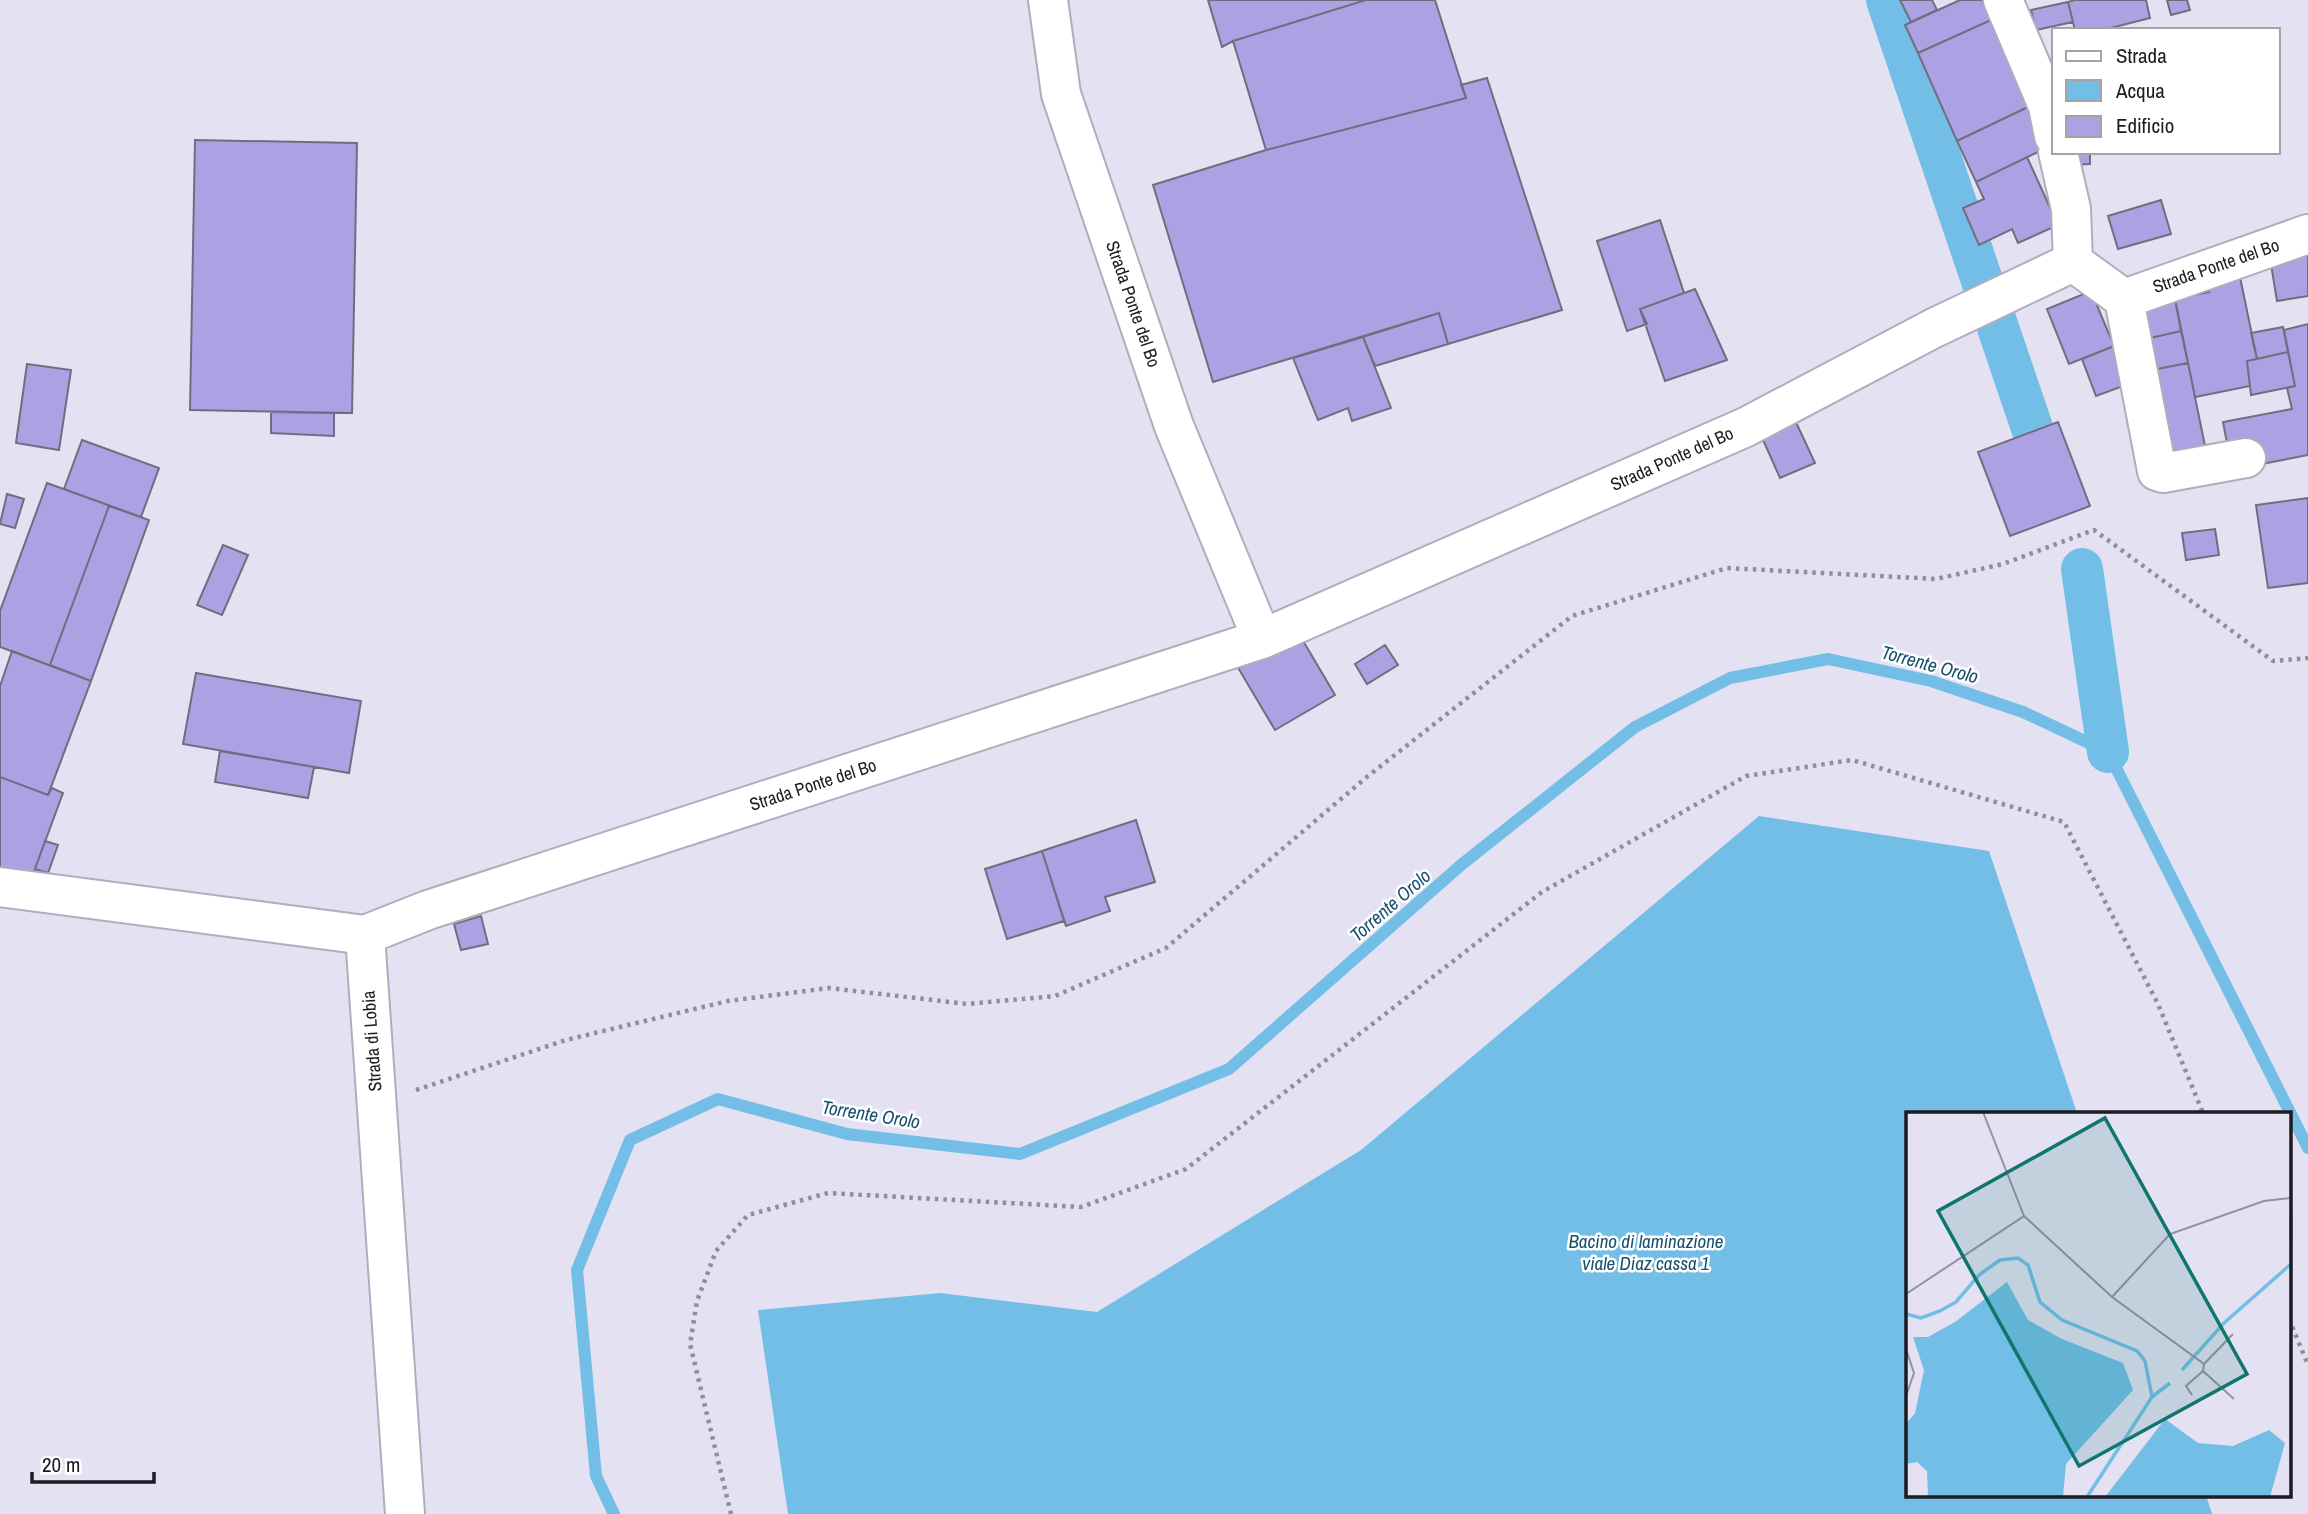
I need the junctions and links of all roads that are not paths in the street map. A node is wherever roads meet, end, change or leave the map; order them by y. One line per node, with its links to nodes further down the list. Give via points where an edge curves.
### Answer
1 (1048, 0): 9 (street, Strada Ponte del Bo, via 1061,94 1174,426)
2 (2003, 0): 3 (street, via 2048,106)
3 (2052, 126)
4 (2058, 154): 6 (street, via 2071,209)
5 (2308, 233): 7 (street, Strada Ponte del Bo)
6 (2073, 262): 7 (street); 9 (street, Strada Ponte del Bo, via 1934,328 1746,427)
7 (2124, 299): 8 (street, via 2157,471)
8 (2246, 458)
9 (1262, 639): 11 (street, Strada Ponte del Bo, via 441,905)
10 (0, 887): 11 (street)
11 (365, 934): 12 (street, Strada di Lobia)
12 (405, 1514)

